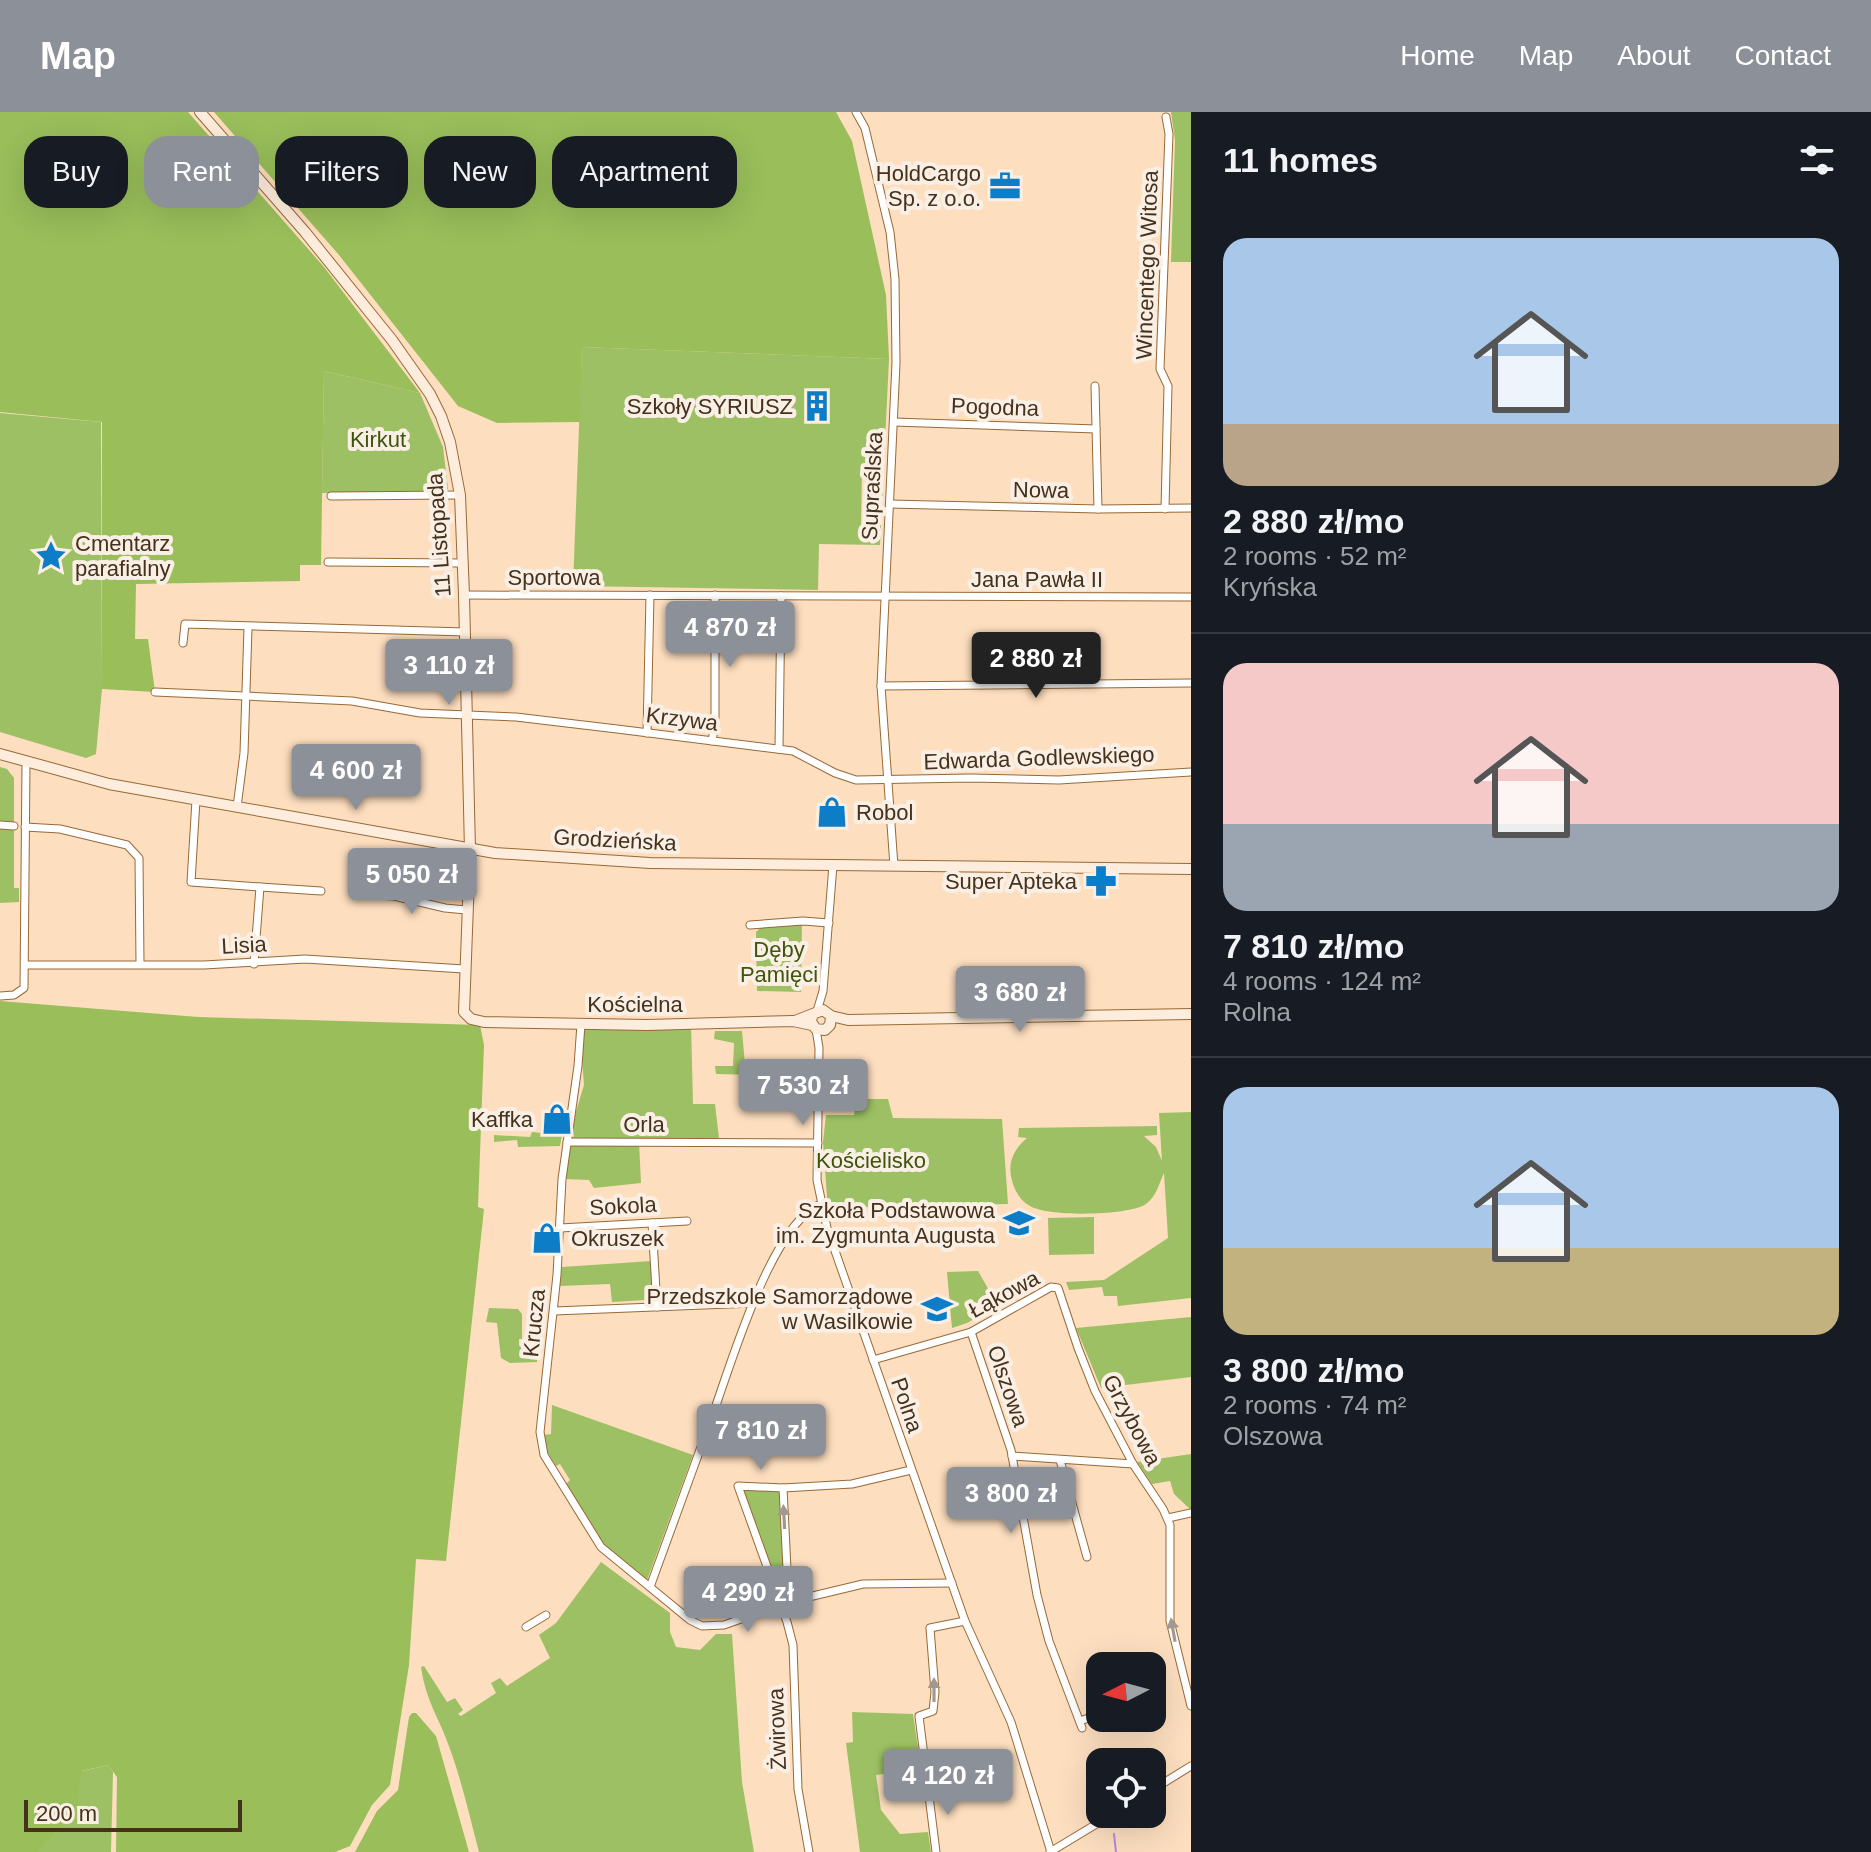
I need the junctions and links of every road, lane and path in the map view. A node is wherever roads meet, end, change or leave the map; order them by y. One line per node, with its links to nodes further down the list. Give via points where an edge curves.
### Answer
1 (200, 112): 7 (street, 11 Listopada, via 350,285 430,394 450,442)
2 (856, 112): 5 (street, Supraślska, via 865,128 890,232 895,279)
3 (1166, 117): 12 (street, Wincentego Witosa, via 1160,369 1168,386)
4 (1095, 386): 6 (street)
5 (894, 422): 6 (street, Pogodna); 9 (street, Supraślska)
6 (1096, 429): 11 (street)
7 (460, 495): 8 (street); 14 (street, 11 Listopada)
8 (331, 496)
9 (890, 504): 11 (street, Nowa); 19 (street, Supraślska)
10 (1191, 508): 12 (street, Nowa)
11 (1098, 509): 12 (street, Nowa)
12 (1165, 509)
13 (328, 562): 14 (street)
14 (463, 563): 15 (street, 11 Listopada)
15 (464, 595): 16 (street, Sportowa); 22 (street, 11 Listopada)
16 (650, 595): 17 (street, Sportowa); 29 (street)
17 (715, 595): 18 (street, Sportowa); 30 (street)
18 (781, 596): 19 (street, Sportowa); 31 (street)
19 (884, 597): 20 (street, Jana Pawła II); 25 (street, Supraślska)
20 (1191, 597)
21 (248, 628): 22 (street); 23 (street, via 185,624); 27 (street)
22 (465, 632): 28 (street, 11 Listopada)
23 (183, 643)
24 (1191, 683): 25 (street)
25 (881, 686): 35 (street, Supraślska)
26 (155, 692): 27 (street, Krzywa)
27 (246, 696): 28 (street, Krzywa, via 352,701); 37 (street)
28 (466, 715): 29 (street, Krzywa); 41 (street, 11 Listopada)
29 (647, 733): 30 (street, Krzywa)
30 (712, 741): 31 (street, Krzywa)
31 (779, 749): 35 (street, Krzywa, via 856,780)
32 (0, 754): 33 (street, Grodzieńska)
33 (26, 763): 36 (street, Grodzieńska); 40 (street)
34 (1191, 772): 35 (street, Edwarda Godlewskiego, via 1081,779)
35 (887, 780): 43 (street, Supraślska)
36 (196, 800): 37 (street, Grodzieńska); 45 (street, via 191,882)
37 (237, 807): 41 (street, Grodzieńska)
38 (0, 825): 39 (street)
39 (14, 826)
40 (25, 827): 51 (street, via 60,829 134,850 139,858); 53 (street)
41 (470, 850): 42 (street, Grodzieńska, via 636,862); 48 (street, 11 Listopada)
42 (833, 865): 43 (street, Grodzieńska); 49 (street, Polna)
43 (894, 866): 44 (street, Grodzieńska)
44 (1191, 869)
45 (260, 887): 46 (street); 52 (street)
46 (321, 891)
47 (358, 894): 48 (street)
48 (466, 910): 54 (street, 11 Listopada)
49 (829, 923): 50 (street); 57 (street, Polna)
50 (750, 925)
51 (140, 964): 52 (street, Lisia); 53 (street, Lisia)
52 (254, 964): 54 (street, Lisia, via 305,959)
53 (25, 965): 55 (street, via 24,988)
54 (464, 969): 58 (street, 11 Listopada, via 462,1006)
55 (0, 996)
56 (1191, 1014): 57 (street, Kościelna)
57 (821, 1020): 59 (street, Kościelna); 61 (street, Polna)
58 (476, 1021): 59 (street, Kościelna)
59 (581, 1024): 60 (street, Krucza)
60 (567, 1142): 61 (street, Orla); 65 (street, Krucza)
61 (818, 1143): 62 (street, Polna)
62 (821, 1204): 67 (street, via 805,1212 787,1236); 71 (street, Polna)
63 (687, 1221): 64 (street, Sokola)
64 (652, 1223): 65 (street, Sokola); 68 (street)
65 (560, 1228): 69 (street, Krucza)
66 (1059, 1290): 70 (street, Łąkowa, via 1051,1287); 74 (street, Grzybowa, via 1089,1377)
67 (754, 1303): 68 (street); 81 (street)
68 (657, 1307): 69 (street)
69 (554, 1311): 81 (street, Krucza, via 542,1449 601,1547)
70 (971, 1332): 71 (street, Łąkowa); 72 (street, Olszowa)
71 (873, 1360): 75 (street, Polna)
72 (1012, 1456): 73 (street); 88 (street, Olszowa, via 1049,1641 1081,1725)
73 (1060, 1460): 74 (street); 79 (street)
74 (1133, 1464): 78 (street, Grzybowa)
75 (911, 1470): 76 (street, via 852,1484); 80 (street, Polna)
76 (783, 1488): 82 (street, one-way to 76); 83 (street, Żwirowa, via 738,1486)
77 (1191, 1513): 78 (street)
78 (1169, 1521): 87 (street, one-way to 78, via 1170,1621)
79 (1087, 1557)
80 (952, 1583): 82 (street, via 863,1584); 85 (street, Polna)
81 (650, 1587): 83 (street, via 702,1626 724,1625)
82 (792, 1601): 83 (street)
83 (781, 1605): 92 (street, Żwirowa, via 793,1645 795,1752)
84 (546, 1615): 86 (street)
85 (965, 1621): 93 (street, one-way to 85, via 919,1716 933,1711 930,1628); 94 (street, Polna, via 1011,1722)
86 (526, 1627)
87 (1191, 1706)
88 (1086, 1722)
89 (1191, 1766): 90 (street)
90 (1166, 1781)
91 (1090, 1828): 94 (street)
92 (809, 1852)
93 (936, 1852)
94 (1051, 1852)

